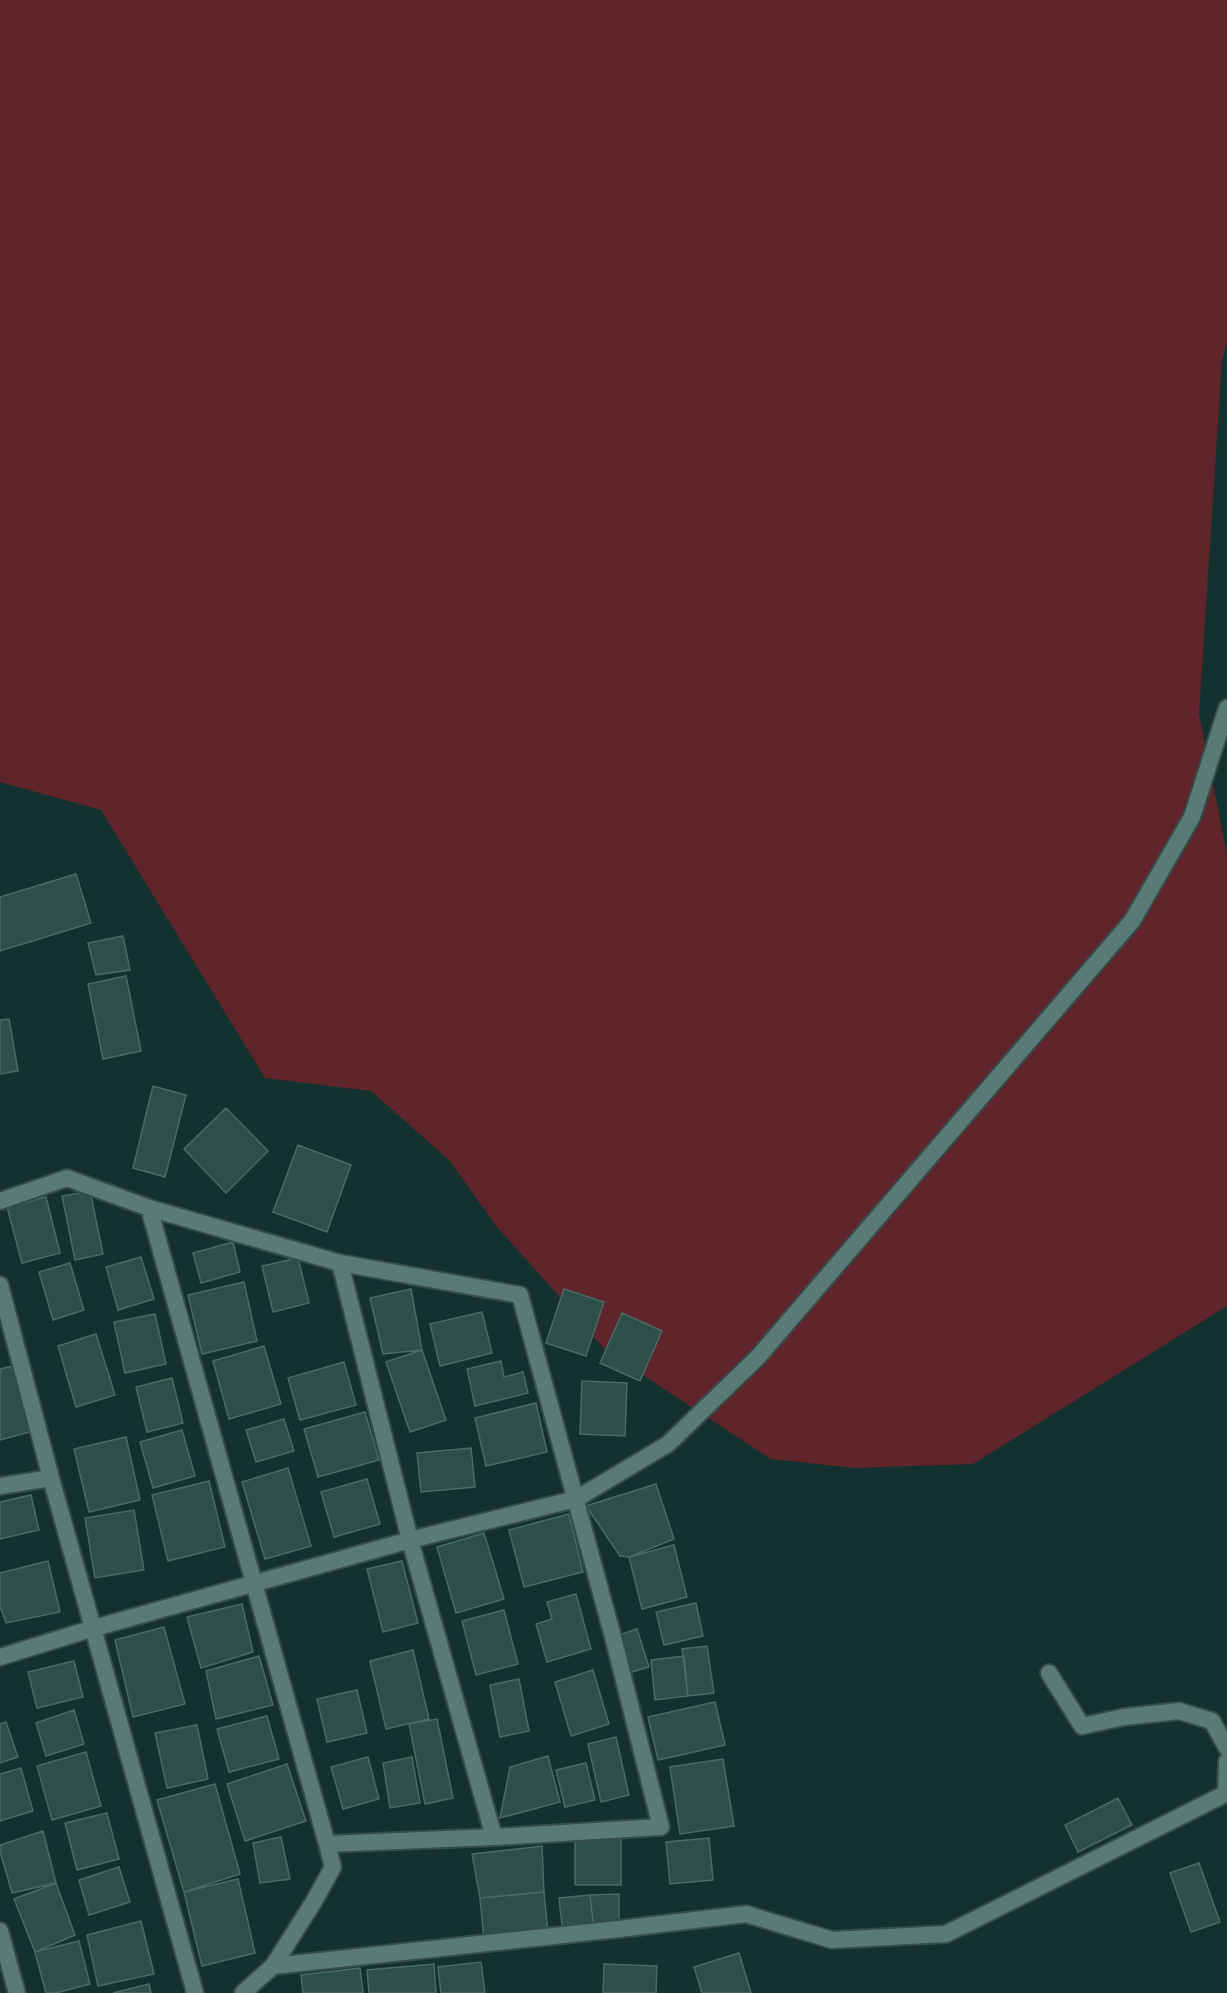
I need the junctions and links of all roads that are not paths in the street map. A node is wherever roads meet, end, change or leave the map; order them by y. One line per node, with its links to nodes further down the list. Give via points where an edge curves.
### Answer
1 (1227, 708): 8 (street, via 1192,817 1132,921 758,1357 668,1444)
2 (0, 1201): 3 (street, via 67,1178)
3 (149, 1208): 4 (street); 10 (street)
4 (340, 1263): 8 (street, via 520,1295); 9 (street)
5 (0, 1286): 6 (street)
6 (51, 1478): 7 (street); 11 (street)
7 (0, 1486)
8 (576, 1499): 9 (street); 17 (street, via 661,1827)
9 (410, 1540): 10 (street); 17 (street)
10 (255, 1584): 11 (street); 18 (street)
11 (94, 1628): 12 (street); 22 (street)
12 (0, 1657)
13 (1049, 1673): 14 (street, via 1082,1726 1179,1711 1212,1721)
14 (1227, 1748)
15 (1227, 1761): 16 (street)
16 (1226, 1793): 20 (street, via 946,1934 832,1940 746,1914)
17 (494, 1837): 18 (street)
18 (327, 1844): 20 (street, via 333,1867)
19 (0, 1931): 21 (street)
20 (273, 1966): 23 (street)
21 (17, 1993)
22 (195, 1993)
23 (243, 1993)

